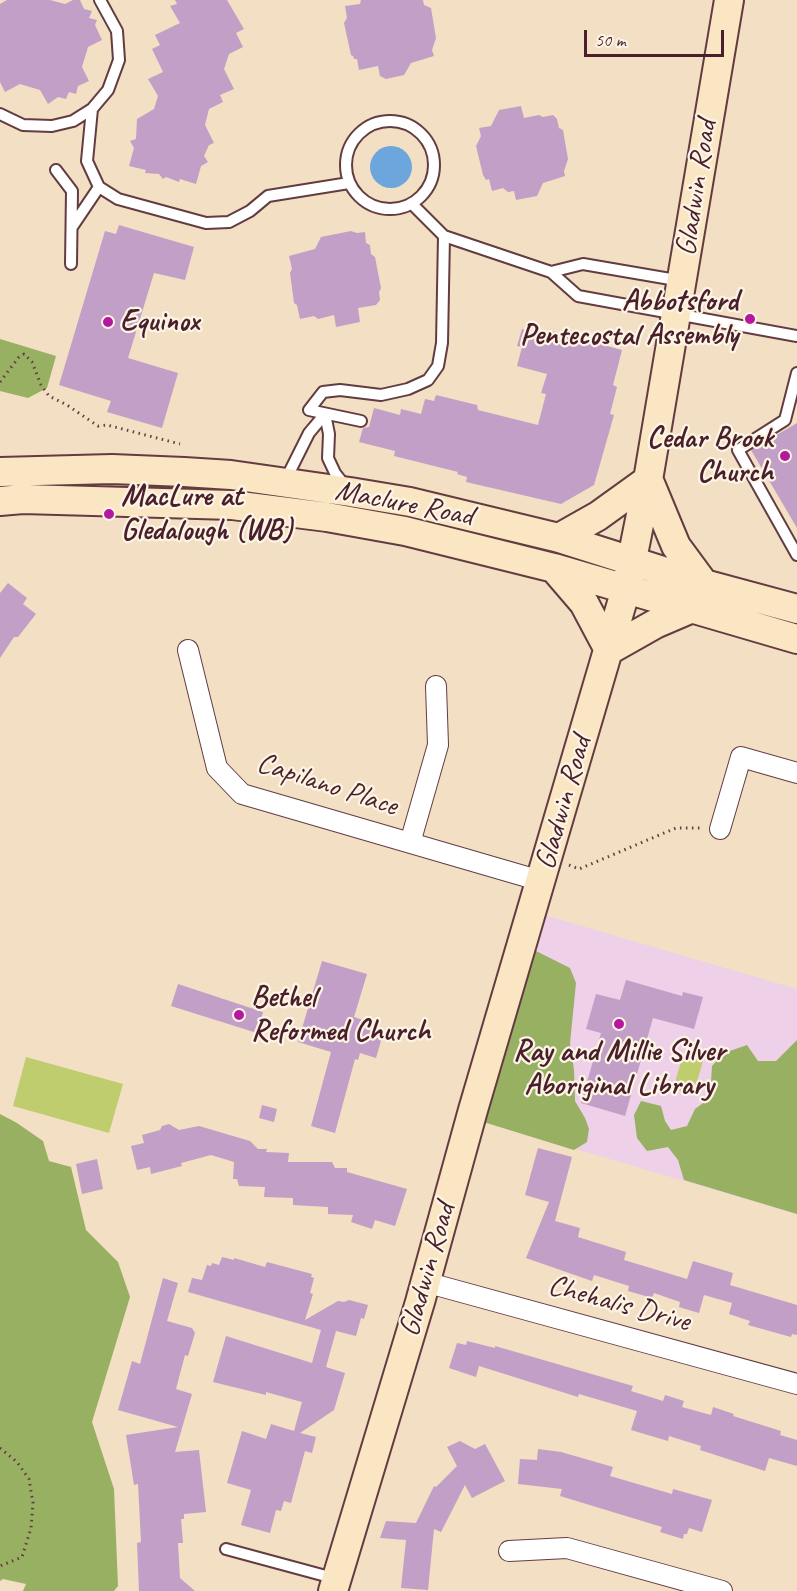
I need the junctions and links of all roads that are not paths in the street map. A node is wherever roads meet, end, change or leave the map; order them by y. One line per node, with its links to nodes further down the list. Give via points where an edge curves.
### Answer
1 (100, 0): 3 (lane, via 117,31 119,60 108,90)
2 (729, 0): 13 (main road, Gladwin Road)
3 (92, 109): 4 (lane, via 73,121 52,126 23,125); 7 (lane, via 87,161)
4 (0, 114)
5 (56, 170): 9 (lane, via 72,191)
6 (349, 183): 7 (lane, via 268,196 229,222 206,223 118,200); 8 (lane, via 365,202 389,210); 8 (lane, via 345,161 350,144 364,129 384,121 407,124 423,136 432,152 434,170 427,189)
7 (99, 187): 9 (lane)
8 (412, 204): 10 (lane)
9 (72, 227): 11 (lane)
10 (444, 236): 12 (lane); 17 (lane, via 438,366 428,380 408,389 381,394 340,390 322,393 309,410)
11 (71, 264)
12 (551, 272): 13 (lane, via 583,264); 14 (lane, via 578,296)
13 (682, 282): 14 (main road, Gladwin Road)
14 (676, 313): 15 (lane); 20 (main road, Gladwin Road)
15 (797, 336)
16 (797, 373): 25 (lane, via 785,420 738,450)
17 (325, 414): 18 (lane); 21 (lane, via 309,433); 22 (lane, via 328,458)
18 (361, 421)
19 (0, 472): 21 (main road, Maclure Road, via 143,471 231,475)
20 (648, 480): 24 (main road); 27 (main road, Gladwin Road); 28 (main road, via 676,546)
21 (284, 483): 22 (main road, Maclure Road)
22 (350, 492): 24 (main road, Maclure Road, via 410,502)
23 (0, 501): 26 (main road, Maclure Road, via 232,505 405,531)
24 (559, 538): 27 (main road, Maclure Road)
25 (797, 555)
26 (554, 568): 27 (main road, Maclure Road); 33 (main road, via 584,603)
27 (629, 576): 28 (main road, Maclure Road); 29 (main road, Maclure Road); 33 (main road, Gladwin Road)
28 (704, 584): 30 (main road, Maclure Road)
29 (690, 609): 31 (main road, Maclure Road); 33 (main road)
30 (797, 609)
31 (797, 639)
32 (188, 650): 37 (street, Capilano Place, via 217,768 242,794)
33 (609, 650): 38 (main road, Gladwin Road)
34 (436, 686): 37 (street, via 438,745)
35 (797, 773): 36 (street, via 741,757)
36 (720, 829)
37 (410, 843): 38 (street, Capilano Place)
38 (545, 870): 39 (main road, Gladwin Road)
39 (425, 1282): 40 (street, Chehalis Drive); 43 (main road, Gladwin Road)
40 (797, 1384)
41 (226, 1549): 43 (lane)
42 (509, 1551): 44 (street, via 567,1548)
43 (335, 1585)
44 (712, 1590)

